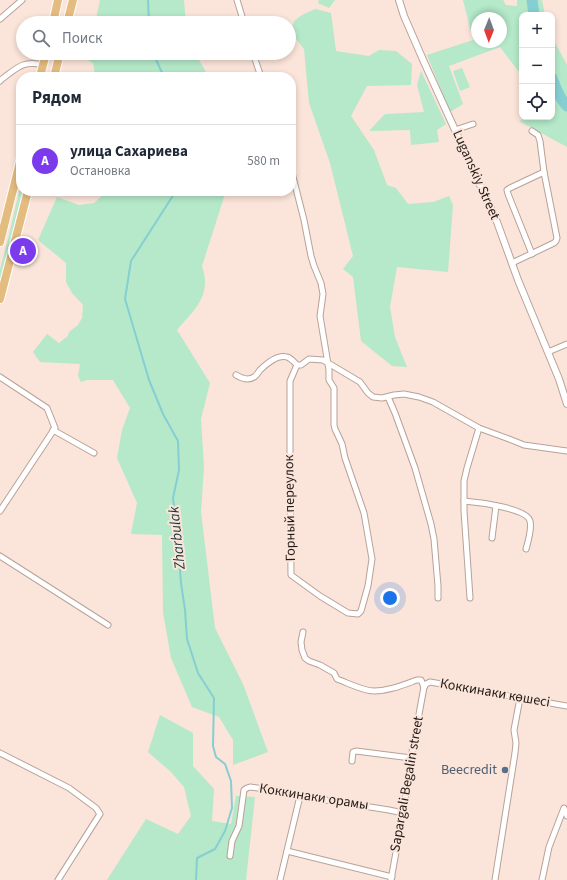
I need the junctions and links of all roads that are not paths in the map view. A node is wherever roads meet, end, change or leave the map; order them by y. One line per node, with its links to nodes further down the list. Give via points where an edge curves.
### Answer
1 (22, 0): 9 (street)
2 (58, 0): 6 (main road)
3 (73, 0): 7 (main road)
4 (237, 0): 8 (street)
5 (399, 0): 19 (street, Luganskiy Street)
6 (55, 16)
7 (69, 16)
8 (242, 16)
9 (0, 19)
10 (44, 60): 13 (main road)
11 (58, 60): 15 (main road)
12 (256, 60): 16 (street)
13 (43, 65): 14 (main road); 17 (street, via 24,64)
14 (41, 72)
15 (55, 72)
16 (260, 72)
17 (0, 81)
18 (473, 124): 19 (street)
19 (455, 130): 27 (street, Luganskiy Street, via 497,222)
20 (532, 131): 21 (street, via 538,135 540,141)
21 (544, 172): 26 (street, via 557,238 554,243); 26 (street, via 508,190)
22 (16, 178): 25 (main road)
23 (296, 189): 31 (street, via 312,261 321,283 323,294 320,316)
24 (27, 196): 28 (main road)
25 (0, 242)
26 (532, 254): 27 (street)
27 (512, 263): 30 (street, Luganskiy Street)
28 (0, 299)
29 (567, 344): 30 (street)
30 (548, 352): 36 (street, Luganskiy Street)
31 (328, 362): 32 (street, via 309,359); 32 (street, Горный переулок, via 329,380 334,388 334,425 364,513 372,559 362,611 358,614 348,613 291,575 290,381); 35 (street, via 360,382 373,397)
32 (297, 365): 33 (street, via 286,356 273,359 249,379 242,379)
33 (236, 375)
34 (0, 378): 38 (street, via 47,408 55,428)
35 (388, 397): 37 (street, via 404,394 419,397); 47 (street, via 415,468 431,524)
36 (567, 404)
37 (479, 428): 39 (street, via 524,444); 41 (street, via 464,481)
38 (53, 430): 40 (street); 43 (street)
39 (567, 451)
40 (94, 453)
41 (464, 501): 42 (street); 48 (street)
42 (496, 506): 44 (street); 45 (street, via 516,510 530,520)
43 (0, 511)
44 (492, 538)
45 (526, 549)
46 (0, 556): 49 (street)
47 (438, 598)
48 (470, 598)
49 (108, 625)
50 (303, 632): 51 (street, via 301,642 305,658 334,673 338,679 373,691 394,688 417,680 421,680)
51 (424, 687): 52 (street, Коккинаки көшесі, via 430,682); 55 (street, Sapargali Begalin street)
52 (520, 698): 53 (street, Коккинаки көшесі); 65 (street, via 514,730 515,753)
53 (567, 706)
54 (0, 753): 63 (street, via 69,788 96,808 100,814)
55 (411, 758): 56 (street, via 356,751 353,752); 58 (street, Sapargali Begalin street)
56 (352, 761)
57 (300, 796): 58 (street, Коккинаки орамы); 60 (street); 61 (street, Коккинаки орамы, via 250,787 244,790 239,826 232,841)
58 (403, 813): 62 (street, Sapargali Begalin street)
59 (567, 816): 66 (street, via 564,808 549,847)
60 (287, 851): 62 (street); 64 (street)
61 (230, 856)
62 (391, 879)
63 (58, 880)
64 (280, 880)
65 (495, 880)
66 (542, 880)

